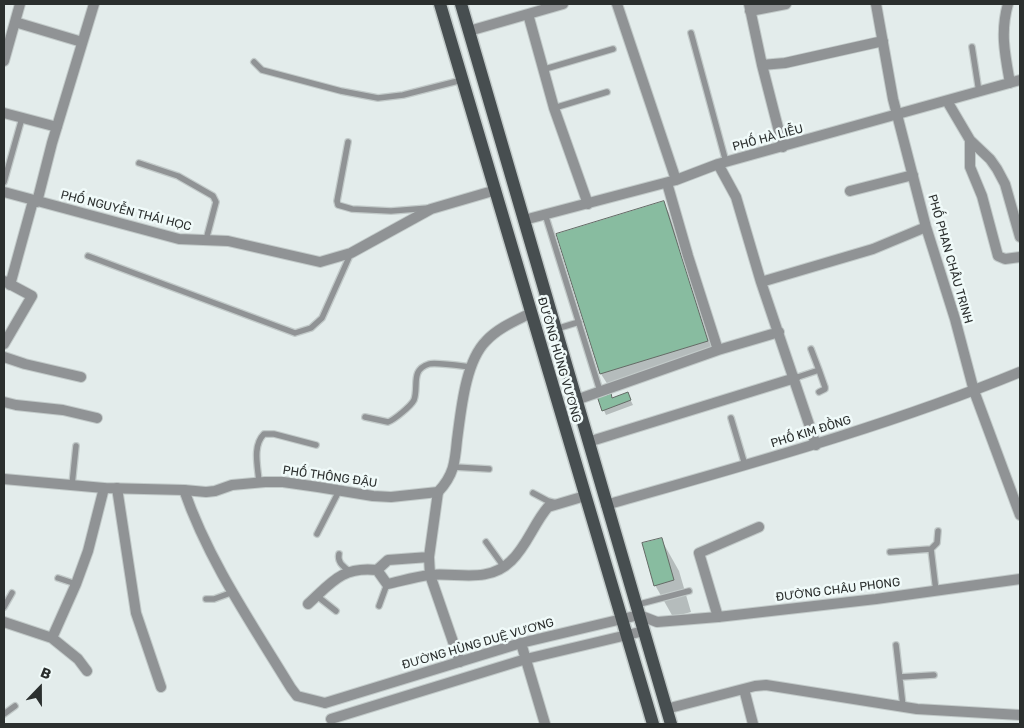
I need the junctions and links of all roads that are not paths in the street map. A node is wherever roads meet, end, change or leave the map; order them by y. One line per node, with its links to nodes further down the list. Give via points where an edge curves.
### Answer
1 (20, 4): 12 (street)
2 (94, 4): 16 (street)
3 (440, 4): 23 (main road, ĐƯỜNG HÙNG VƯƠNG)
4 (461, 4): 13 (main road, ĐƯỜNG HÙNG VƯƠNG)
5 (563, 4): 11 (street)
6 (617, 4): 42 (street)
7 (786, 4): 10 (street)
8 (876, 4): 15 (street, PHỐ PHAN CHÂU TRINH)
9 (1008, 4): 24 (street, via 1003,20 1004,52)
10 (750, 8): 21 (street)
11 (528, 14): 13 (street); 22 (street)
12 (15, 22): 16 (street); 19 (street)
13 (469, 31): 32 (main road, ĐƯỜNG HÙNG VƯƠNG)
14 (691, 34): 38 (lane)
15 (883, 41): 21 (street); 30 (street, PHỐ PHAN CHÂU TRINH)
16 (82, 42): 33 (street)
17 (972, 47): 26 (lane)
18 (613, 49): 22 (lane)
19 (4, 61)
20 (254, 62): 23 (lane, via 262,70 341,92 378,98)
21 (762, 66): 37 (street)
22 (545, 70): 28 (street)
23 (462, 80): 34 (main road, ĐƯỜNG HÙNG VƯƠNG)
24 (1015, 82): 26 (street, PHỐ HÀ LIỄU)
25 (607, 92): 28 (lane)
26 (979, 92): 27 (street, PHỐ HÀ LIỄU)
27 (947, 101): 30 (street, PHỐ HÀ LIỄU); 35 (street)
28 (554, 108): 47 (street)
29 (4, 113): 31 (street)
30 (898, 115): 37 (street, PHỐ HÀ LIỄU); 40 (street, PHỐ PHAN CHÂU TRINH)
31 (22, 118): 33 (street); 41 (lane)
32 (496, 123): 34 (main road); 50 (main road, ĐƯỜNG HÙNG VƯƠNG)
33 (57, 127): 46 (street)
34 (477, 128): 43 (main road, ĐƯỜNG HÙNG VƯƠNG)
35 (970, 140): 52 (street, via 990,159 1004,184); 56 (street, via 970,167 982,196 998,256 1005,259)
36 (348, 142): 48 (lane, via 338,205 352,209)
37 (783, 146): 38 (street, PHỐ HÀ LIỄU)
38 (722, 163): 42 (street, PHỐ HÀ LIỄU); 57 (street, via 736,197)
39 (140, 164): 53 (lane, via 178,176 214,196 216,202)
40 (913, 175): 45 (street); 51 (street, PHỐ PHAN CHÂU TRINH)
41 (4, 182)
42 (672, 182): 47 (street, PHỐ HÀ LIỄU); 65 (street, via 688,256)
43 (496, 190): 48 (street, PHỐ NGUYỄN THÁI HỌC); 59 (main road, ĐƯỜNG HÙNG VƯƠNG)
44 (4, 192): 46 (street, PHỐ NGUYỄN THÁI HỌC)
45 (850, 192)
46 (35, 201): 53 (street, PHỐ NGUYỄN THÁI HỌC, via 179,239); 58 (street)
47 (588, 204): 49 (street, PHỐ HÀ LIỄU)
48 (431, 209): 54 (street, PHỐ NGUYỄN THÁI HỌC)
49 (545, 214): 50 (street, PHỐ HÀ LIỄU); 60 (lane)
50 (524, 220): 61 (main road, ĐƯỜNG HÙNG VƯƠNG)
51 (926, 227): 57 (street, via 873,249); 73 (street, PHỐ PHAN CHÂU TRINH)
52 (1020, 237)
53 (206, 240): 54 (street, PHỐ NGUYỄN THÁI HỌC, via 320,262)
54 (351, 253): 55 (lane, via 322,318 310,328 295,333)
55 (88, 256)
56 (1020, 257)
57 (761, 282): 62 (street)
58 (7, 283): 63 (street, via 32,296)
59 (531, 313): 67 (street, via 487,339); 96 (main road, ĐƯỜNG HÙNG VƯƠNG)
60 (579, 322): 61 (lane); 72 (lane)
61 (556, 329): 75 (main road, ĐƯỜNG HÙNG VƯƠNG)
62 (779, 332): 65 (street); 71 (street)
63 (4, 344)
64 (811, 349): 68 (lane)
65 (718, 350): 72 (street)
66 (4, 357): 70 (street)
67 (471, 367): 77 (lane, via 430,363 417,373 410,406 388,422); 85 (street)
68 (819, 370): 71 (lane); 74 (lane, via 825,387)
69 (1020, 372): 73 (street, PHỐ KIM ĐỒNG)
70 (81, 377)
71 (795, 378): 80 (street); 82 (street)
72 (600, 391): 75 (street)
73 (974, 391): 82 (street, PHỐ KIM ĐỒNG); 99 (street, PHỐ PHAN CHÂU TRINH)
74 (819, 392)
75 (576, 400): 80 (main road, ĐƯỜNG HÙNG VƯƠNG)
76 (4, 402): 78 (street)
77 (365, 417)
78 (97, 418)
79 (731, 418): 84 (lane)
80 (588, 442): 98 (main road, ĐƯỜNG HÙNG VƯƠNG)
81 (316, 445): 88 (lane, via 264,434 256,451)
82 (816, 445): 84 (street, PHỐ KIM ĐỒNG)
83 (76, 446): 89 (lane)
84 (745, 465): 98 (street, PHỐ KIM ĐỒNG)
85 (454, 467): 86 (lane); 94 (street)
86 (489, 469)
87 (4, 479): 89 (street, PHỐ THÔNG ĐẬU)
88 (259, 482): 92 (street, PHỐ THÔNG ĐẬU, via 206,492); 93 (street, PHỐ THÔNG ĐẬU, via 283,482)
89 (72, 485): 90 (street, PHỐ THÔNG ĐẬU)
90 (104, 488): 91 (street, PHỐ THÔNG ĐẬU); 114 (street)
91 (116, 488): 92 (street, PHỐ THÔNG ĐẬU); 141 (street, via 136,613)
92 (184, 490): 118 (street, via 191,512)
93 (339, 491): 94 (street, PHỐ THÔNG ĐẬU, via 382,497); 102 (lane)
94 (438, 492): 107 (street)
95 (533, 493): 97 (lane)
96 (585, 496): 97 (street); 128 (main road, ĐƯỜNG HÙNG VƯƠNG)
97 (560, 504): 108 (street, via 548,507 521,550)
98 (606, 505): 125 (main road, ĐƯỜNG HÙNG VƯƠNG)
99 (1020, 515)
100 (759, 527): 127 (street, via 698,553)
101 (938, 531): 104 (lane, via 937,543)
102 (317, 534)
103 (486, 542): 108 (lane)
104 (932, 549): 105 (lane); 117 (lane)
105 (890, 552)
106 (339, 554): 110 (lane, via 340,562)
107 (429, 557): 109 (street, via 388,560); 111 (street)
108 (504, 567): 111 (street, via 475,576)
109 (377, 570): 110 (street); 115 (street)
110 (349, 571): 120 (street)
111 (430, 575): 115 (street); 137 (street)
112 (58, 578): 114 (lane)
113 (1020, 579): 117 (street, ĐƯỜNG CHÂU PHONG)
114 (76, 584): 133 (street)
115 (387, 584): 123 (lane)
116 (689, 591): 125 (lane)
117 (936, 591): 127 (street, ĐƯỜNG CHÂU PHONG)
118 (233, 592): 121 (lane); 143 (street, via 297,696)
119 (12, 593): 124 (lane)
120 (317, 596): 122 (street); 126 (lane)
121 (206, 600)
122 (308, 604)
123 (379, 606)
124 (4, 607)
125 (638, 610): 128 (street, ĐƯỜNG HÙNG DUỆ VƯƠNG); 130 (street, ĐƯỜNG CHÂU PHONG); 131 (main road, ĐƯỜNG HÙNG VƯƠNG)
126 (336, 611)
127 (718, 617): 130 (street, ĐƯỜNG CHÂU PHONG)
128 (621, 618): 132 (main road, ĐƯỜNG HÙNG VƯƠNG); 134 (street, ĐƯỜNG HÙNG DUỆ VƯƠNG)
129 (4, 622): 133 (street)
130 (657, 622): 131 (street)
131 (644, 631): 132 (street); 146 (main road, ĐƯỜNG HÙNG VƯƠNG)
132 (626, 635): 136 (street); 151 (main road, ĐƯỜNG HÙNG VƯƠNG)
133 (52, 638): 138 (street, via 78,659)
134 (521, 643): 136 (street); 137 (street, ĐƯỜNG HÙNG DUỆ VƯƠNG)
135 (896, 645): 140 (lane)
136 (526, 659): 149 (street); 150 (street)
137 (460, 662): 143 (street, ĐƯỜNG HÙNG DUỆ VƯƠNG)
138 (87, 671)
139 (934, 675): 140 (lane)
140 (900, 678): 145 (lane)
141 (161, 687)
142 (744, 689): 145 (street, via 766,685); 146 (street); 153 (street)
143 (325, 703): 149 (street)
144 (15, 706): 147 (lane)
145 (903, 706): 148 (street)
146 (666, 709): 152 (main road, ĐƯỜNG HÙNG VƯƠNG)
147 (4, 714)
148 (1020, 715)
149 (332, 722)
150 (545, 724)
151 (653, 724)
152 (671, 724)
153 (753, 724)

